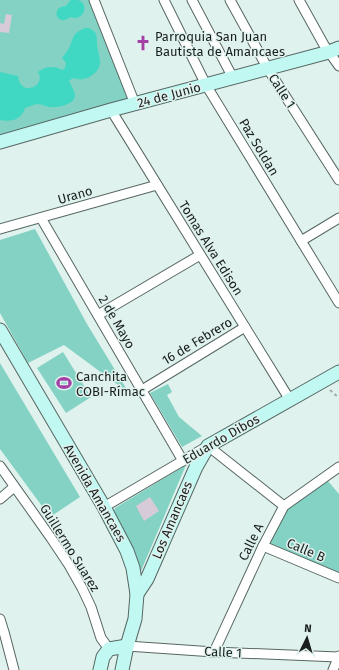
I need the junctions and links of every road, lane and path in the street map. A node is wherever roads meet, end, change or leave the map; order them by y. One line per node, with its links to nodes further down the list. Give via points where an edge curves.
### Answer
1 (94, 0): 11 (street)
2 (164, 0): 10 (street, Paz Soldan)
3 (192, 0): 9 (street)
4 (230, 0): 8 (street, Calle 1)
5 (299, 0): 6 (street, via 324,45)
6 (334, 50): 7 (street); 8 (street, 24 de Junio)
7 (339, 66)
8 (268, 68): 9 (street, 24 de Junio); 14 (street, Calle 1)
9 (232, 78): 10 (street, 24 de Junio)
10 (206, 85): 11 (street, 24 de Junio); 19 (street, Paz Soldan)
11 (135, 104): 12 (street, 24 de Junio)
12 (111, 110): 13 (street, 24 de Junio); 15 (street, Tomas Alva Edison)
13 (0, 142)
14 (339, 180)
15 (157, 185): 16 (street, Urano); 20 (street, Tomas Alva Edison)
16 (41, 218): 18 (street, Urano); 22 (street, 2 de Mayo)
17 (339, 218): 19 (street)
18 (0, 229)
19 (301, 242): 21 (street, Paz Soldan)
20 (200, 255): 22 (street); 23 (street, Tomas Alva Edison)
21 (339, 303)
22 (98, 315): 26 (street, 2 de Mayo)
23 (245, 327): 26 (street, 16 de Febrero); 27 (street, Tomas Alva Edison)
24 (0, 330): 35 (street, Avenida Amancaes)
25 (339, 372): 27 (street, Eduardo Dibos)
26 (142, 390): 29 (street, 2 de Mayo)
27 (290, 400): 28 (street, Eduardo Dibos)
28 (208, 446): 29 (street, Eduardo Dibos); 34 (street); 38 (street, Los Amancaes, via 196,467 147,578)
29 (183, 460): 35 (street, Eduardo Dibos)
30 (0, 466): 32 (street, Guillermo Suarez)
31 (339, 467): 34 (street, Calle A)
32 (14, 488): 33 (street); 41 (street, Guillermo Suarez, via 51,538 82,588 101,638)
33 (0, 499)
34 (284, 506): 36 (street, Calle A)
35 (104, 507): 38 (street, Avenida Amancaes, via 128,551)
36 (263, 546): 37 (street, Calle B); 42 (street, Calle A)
37 (339, 578)
38 (137, 594): 40 (street, Avenida Amancaes, via 135,619)
39 (0, 619): 45 (street)
40 (127, 646): 41 (street, Calle 1); 42 (street, Calle 1); 44 (street, Avenida Amancaes)
41 (108, 649): 46 (street)
42 (214, 652): 43 (street, Calle 1)
43 (339, 656): 47 (street)
44 (122, 669)
45 (14, 670)
46 (100, 670)
47 (333, 670)

